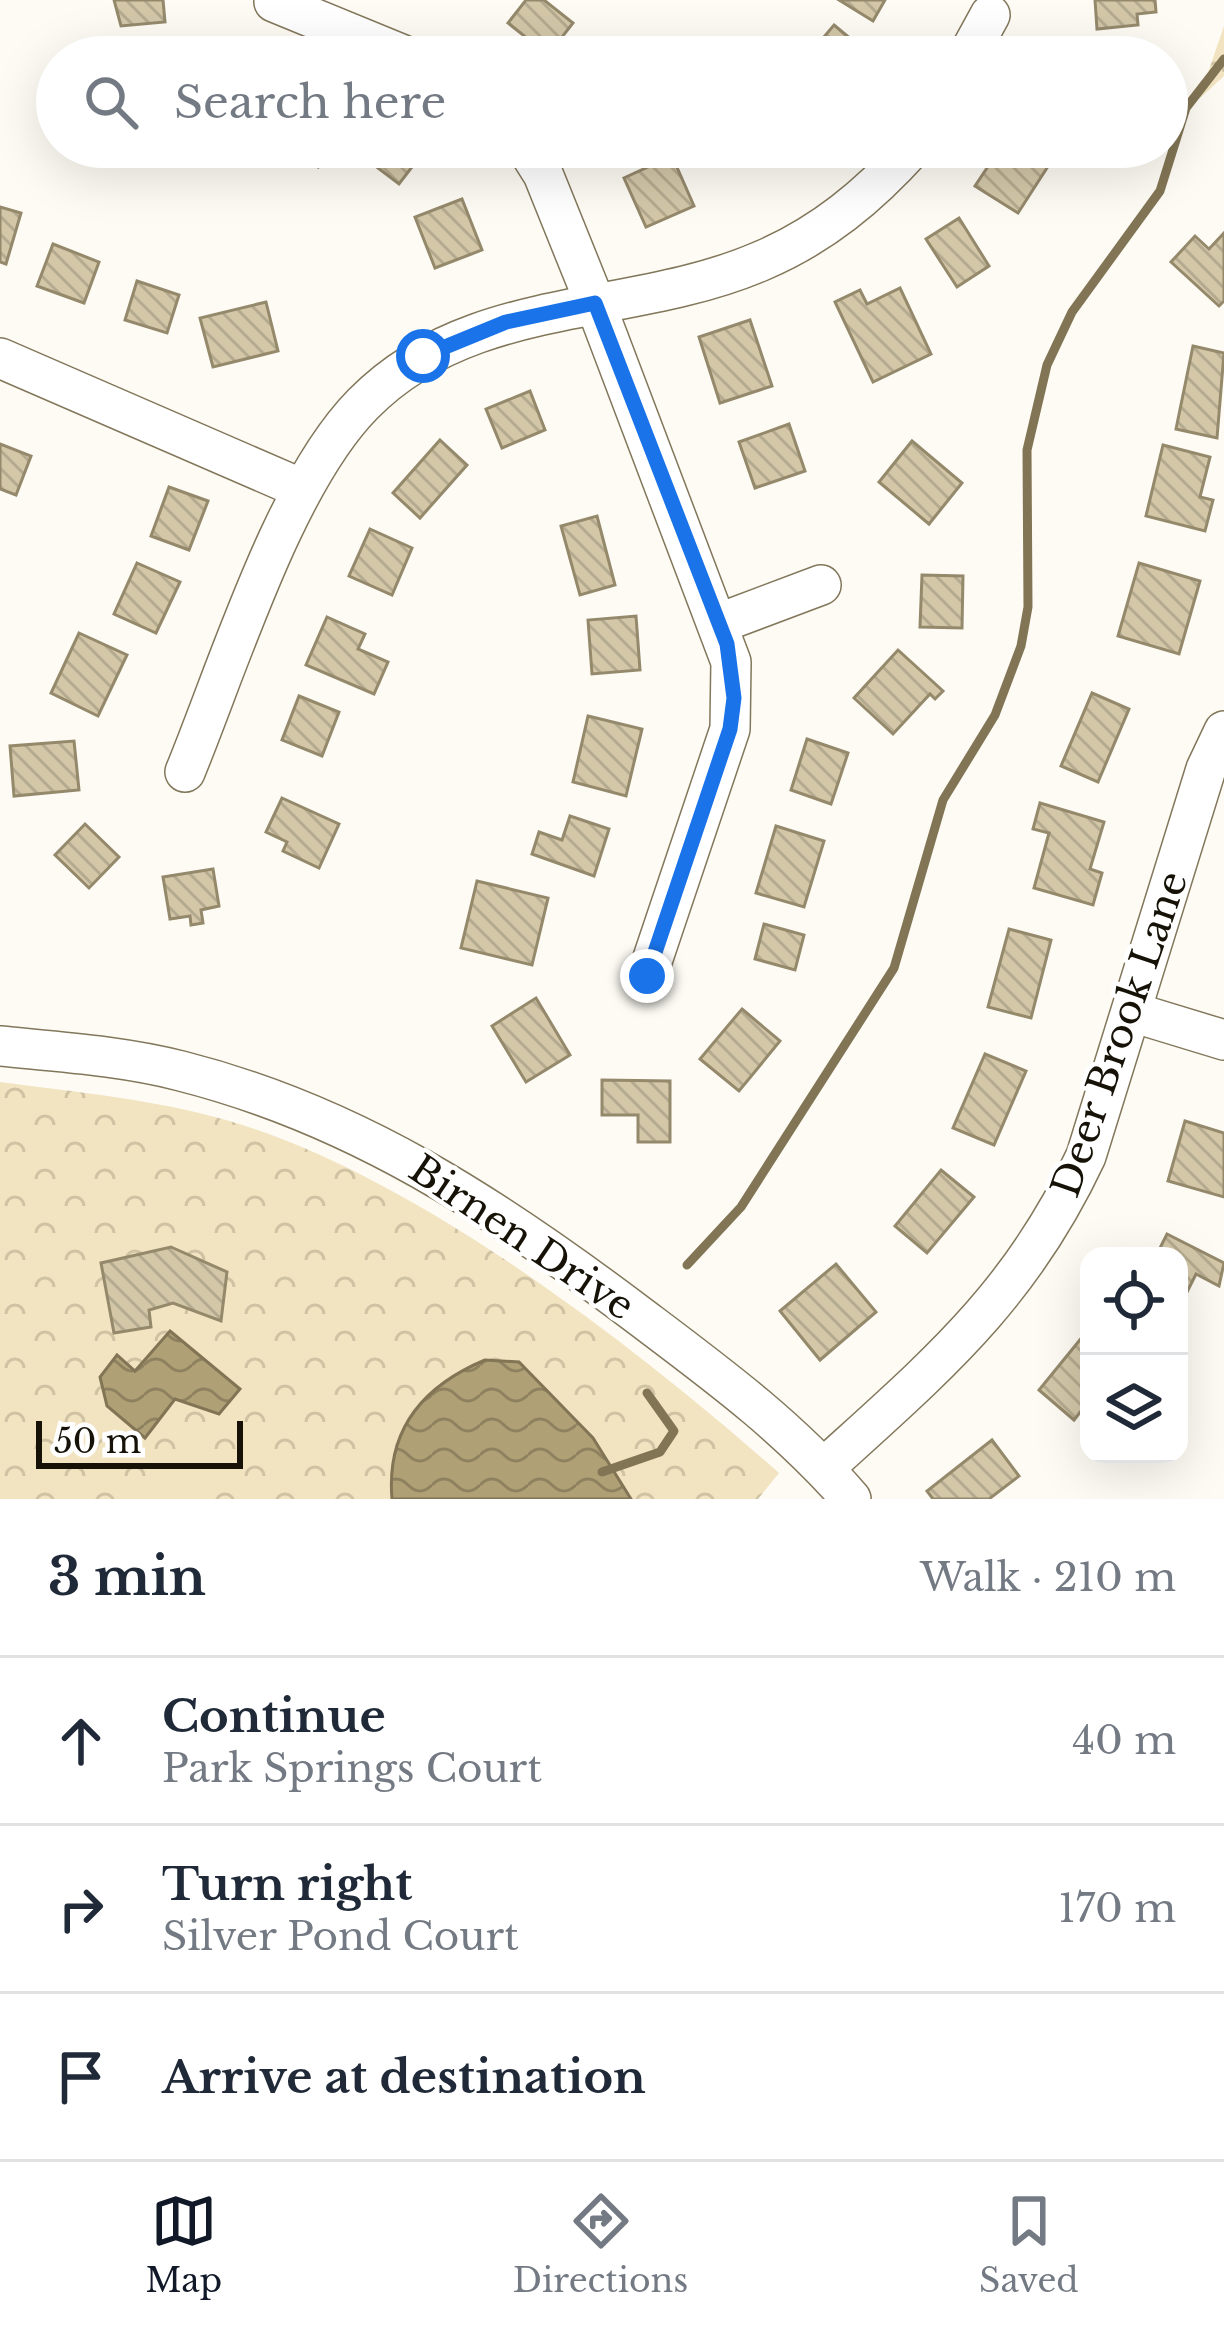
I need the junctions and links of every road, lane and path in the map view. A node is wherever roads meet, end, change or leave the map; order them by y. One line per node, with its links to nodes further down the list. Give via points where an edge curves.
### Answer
1 (274, 2): 3 (street)
2 (990, 15): 4 (street)
3 (357, 36)
4 (978, 36)
5 (539, 168): 7 (street)
6 (895, 168): 7 (street, via 806,239 707,279)
7 (595, 303): 9 (street, via 506,322 423,356 362,405); 11 (street)
8 (0, 358): 9 (street)
9 (302, 489): 13 (street)
10 (821, 585): 11 (street)
11 (720, 623): 14 (street, via 731,662 730,729)
12 (1224, 731): 15 (street, Deer Brook Lane)
13 (185, 772)
14 (647, 976)
15 (1132, 1012): 16 (street); 18 (street, Deer Brook Lane, via 1086,1156 1042,1243 958,1346)
16 (1224, 1040)
17 (0, 1046): 18 (street, Birnen Drive, via 138,1062 255,1090 433,1171 744,1394)
18 (824, 1468): 19 (street, Birnen Drive)
19 (851, 1499)

